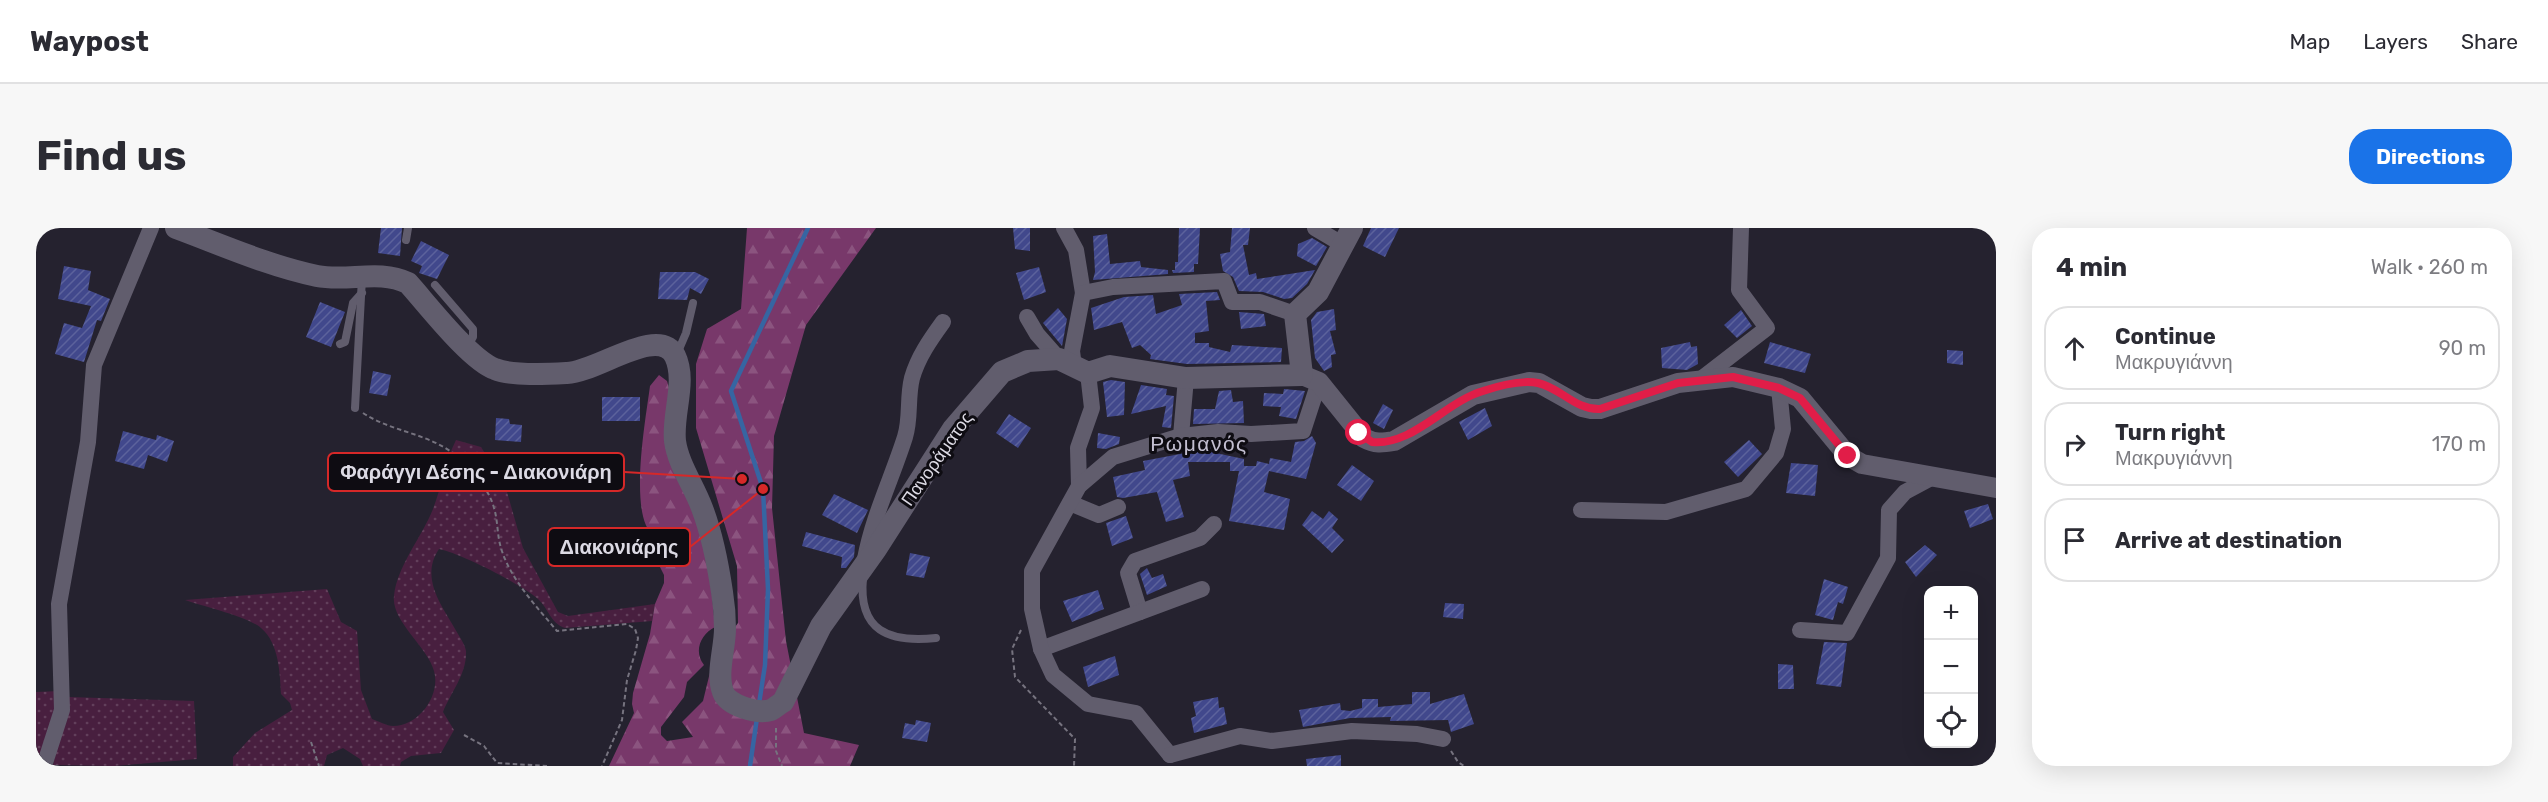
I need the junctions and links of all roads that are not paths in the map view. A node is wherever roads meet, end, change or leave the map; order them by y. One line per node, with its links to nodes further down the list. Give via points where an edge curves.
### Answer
1 (151, 228): 41 (street, via 94,365 88,442 59,604 62,710)
2 (176, 228): 9 (main road, via 283,266)
3 (408, 228): 8 (lane)
4 (1064, 228): 11 (street, via 1076,250)
5 (1315, 228): 7 (street)
6 (1741, 228): 22 (street, via 1739,290 1767,328)
7 (1347, 236): 13 (main road, via 1321,289)
8 (406, 240)
9 (362, 285): 16 (lane, via 353,303 345,342); 17 (main road, via 395,277 408,283); 24 (lane)
10 (435, 285): 17 (lane, via 473,329)
11 (1083, 293): 13 (street, via 1113,287 1224,281 1232,302 1260,302); 19 (street, via 1072,351)
12 (693, 303): 18 (lane, via 687,333)
13 (1295, 314): 21 (main road)
14 (1027, 317): 19 (street)
15 (943, 322): 33 (street, via 924,350 912,379 911,415 877,511)
16 (339, 344)
17 (467, 347): 18 (main road, via 479,360 496,369 531,373 585,371 650,343 666,346)
18 (675, 357): 33 (main road, Πανοράματος, via 679,378 676,444 708,525 722,591 725,629 721,682 729,700 763,709 783,702 821,626)
19 (1073, 366): 20 (main road, Πανοράματος, via 1110,366); 27 (street, via 1092,408 1078,448); 33 (main road, Πανοράματος, via 1028,361 1002,372 953,429)
20 (1186, 378): 21 (main road, Πανοράματος); 25 (street)
21 (1310, 378): 22 (street, via 1364,438 1383,443 1394,441 1484,391 1528,382 1539,383 1582,407 1600,409); 25 (street, via 1303,431)
22 (1701, 379): 23 (street, via 1733,377)
23 (1779, 388): 26 (street, via 1800,398 1848,456 1862,464); 31 (street, via 1783,429 1776,453 1746,489 1666,512)
24 (355, 408)
25 (1181, 436): 27 (street, via 1113,457)
26 (1933, 477): 28 (street); 36 (street, via 1905,492 1889,510 1888,558 1847,633)
27 (1079, 486): 29 (street)
28 (1996, 488)
29 (1070, 503): 30 (street, via 1099,515); 38 (street, via 1032,571 1032,609)
30 (1118, 507)
31 (1581, 510)
32 (1214, 524): 35 (street, via 1200,538 1135,561 1128,573)
33 (864, 566): 37 (lane, via 863,605 871,624 902,638)
34 (1202, 589): 35 (street)
35 (1140, 612): 38 (street)
36 (1800, 630)
37 (936, 638)
38 (1041, 649): 40 (street, via 1053,675 1088,704 1136,713)
39 (1443, 739): 40 (street, via 1352,731 1272,741 1240,736)
40 (1169, 760)
41 (44, 766)

